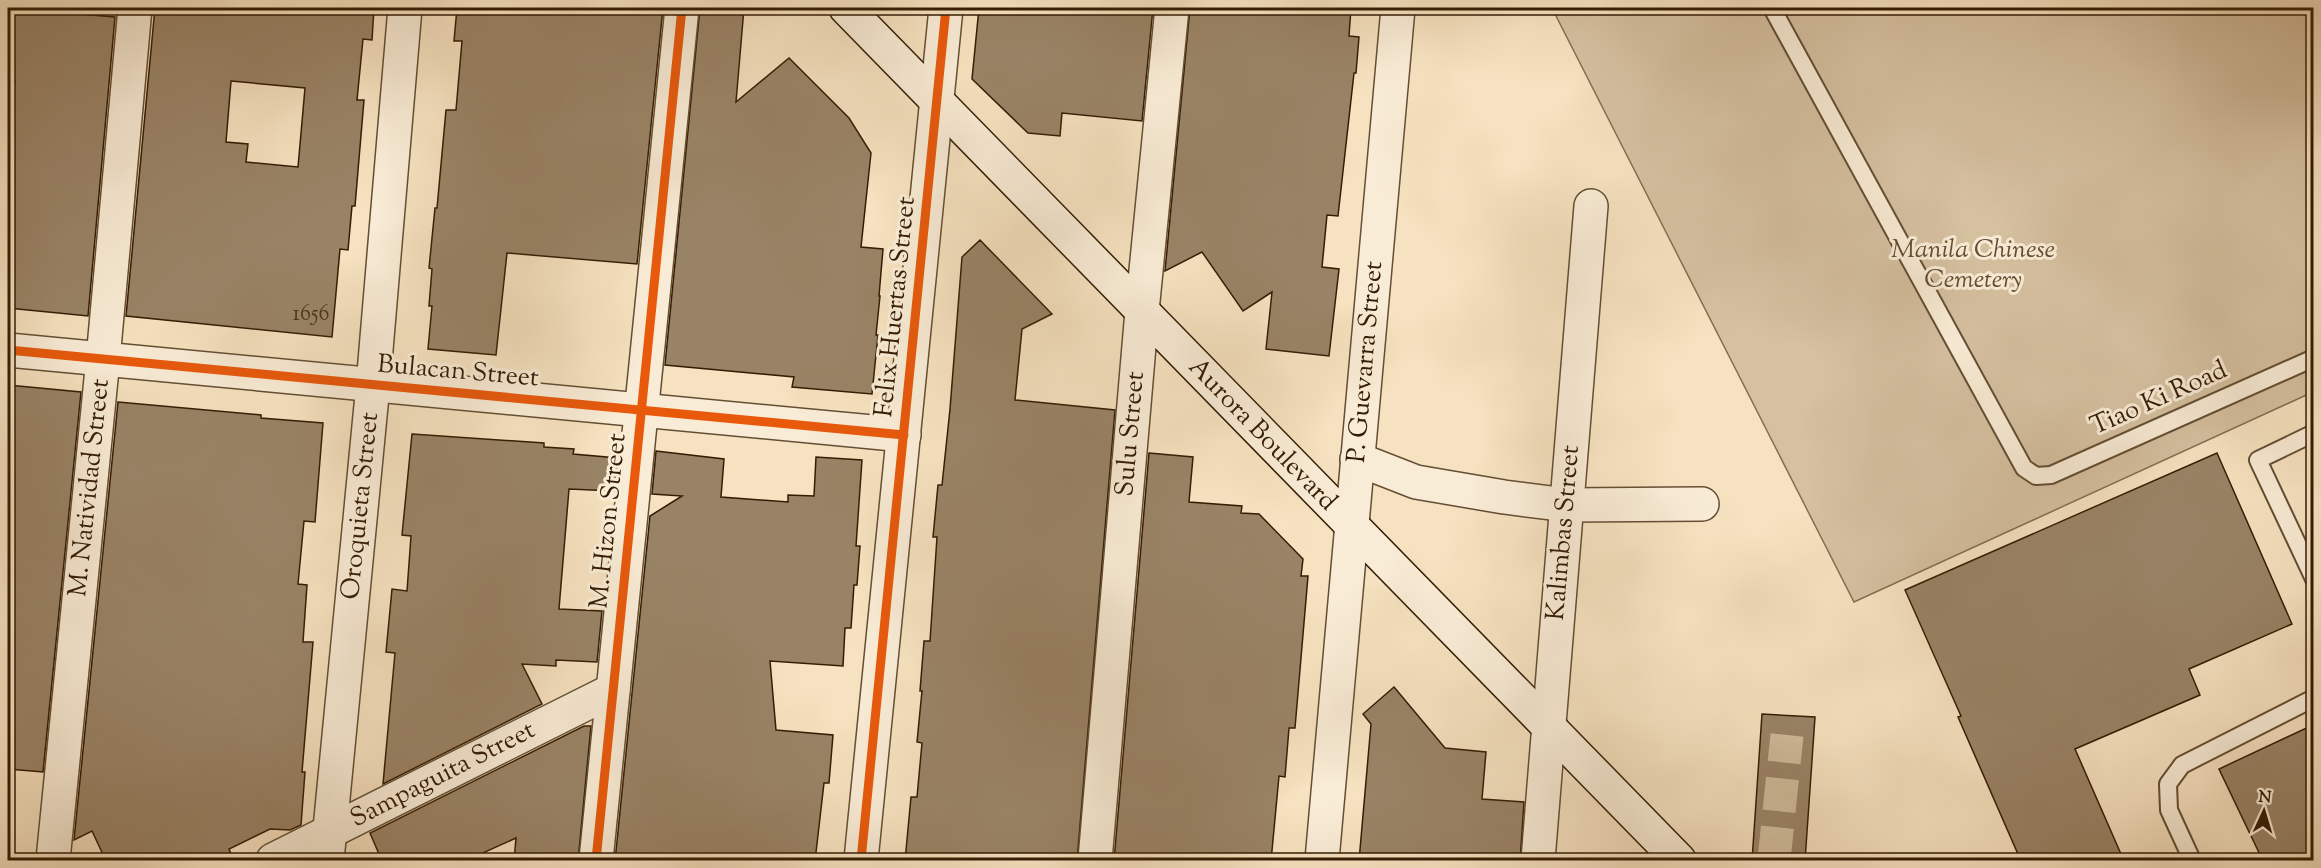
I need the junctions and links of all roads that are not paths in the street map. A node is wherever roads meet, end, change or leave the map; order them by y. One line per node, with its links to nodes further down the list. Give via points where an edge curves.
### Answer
1 (135, 8): 14 (street, M. Natividad Street)
2 (405, 8): 15 (street, Oroquieta Street)
3 (682, 8): 16 (street, M. Hizon Street)
4 (846, 8): 9 (street, Aurora Boulevard)
5 (946, 8): 9 (street, Felix Huertas Street)
6 (1172, 8): 11 (street, Sulu Street)
7 (1398, 8): 19 (street, P. Guevarra Street)
8 (1772, 8): 13 (lane, Tiao Ki Road, via 2024,468 2036,476 2051,475)
9 (937, 102): 11 (street, Aurora Boulevard); 18 (street, Felix Huertas Street)
10 (1591, 206): 21 (street, Kalimbas Street)
11 (1142, 311): 22 (street, Aurora Boulevard); 32 (street, Sulu Street)
12 (8, 350): 14 (street, Bulacan Street)
13 (2313, 358)
14 (103, 359): 15 (street, Bulacan Street); 28 (street, M. Natividad Street)
15 (374, 385): 16 (street, Bulacan Street); 27 (street, Oroquieta Street)
16 (641, 410): 18 (street, Bulacan Street); 24 (street, M. Hizon Street)
17 (2313, 433): 23 (lane, via 2258,460)
18 (904, 435): 31 (street, Felix Huertas Street)
19 (1357, 459): 21 (street, via 1416,482); 22 (street, P. Guevarra Street)
20 (1702, 504): 21 (street)
21 (1567, 505): 26 (street, Kalimbas Street)
22 (1352, 528): 26 (street, Aurora Boulevard); 33 (street, P. Guevarra Street)
23 (2313, 579)
24 (613, 690): 27 (street, Sampaguita Street); 30 (street, M. Hizon Street)
25 (2313, 698): 36 (lane, via 2182,765 2168,784 2169,810)
26 (1549, 728): 34 (street, Kalimbas Street); 35 (street, Aurora Boulevard)
27 (328, 846): 29 (street, Sampaguita Street)
28 (53, 861)
29 (273, 861)
30 (596, 861)
31 (861, 861)
32 (1095, 861)
33 (1322, 861)
34 (1538, 861)
35 (1679, 861)
36 (2192, 861)

